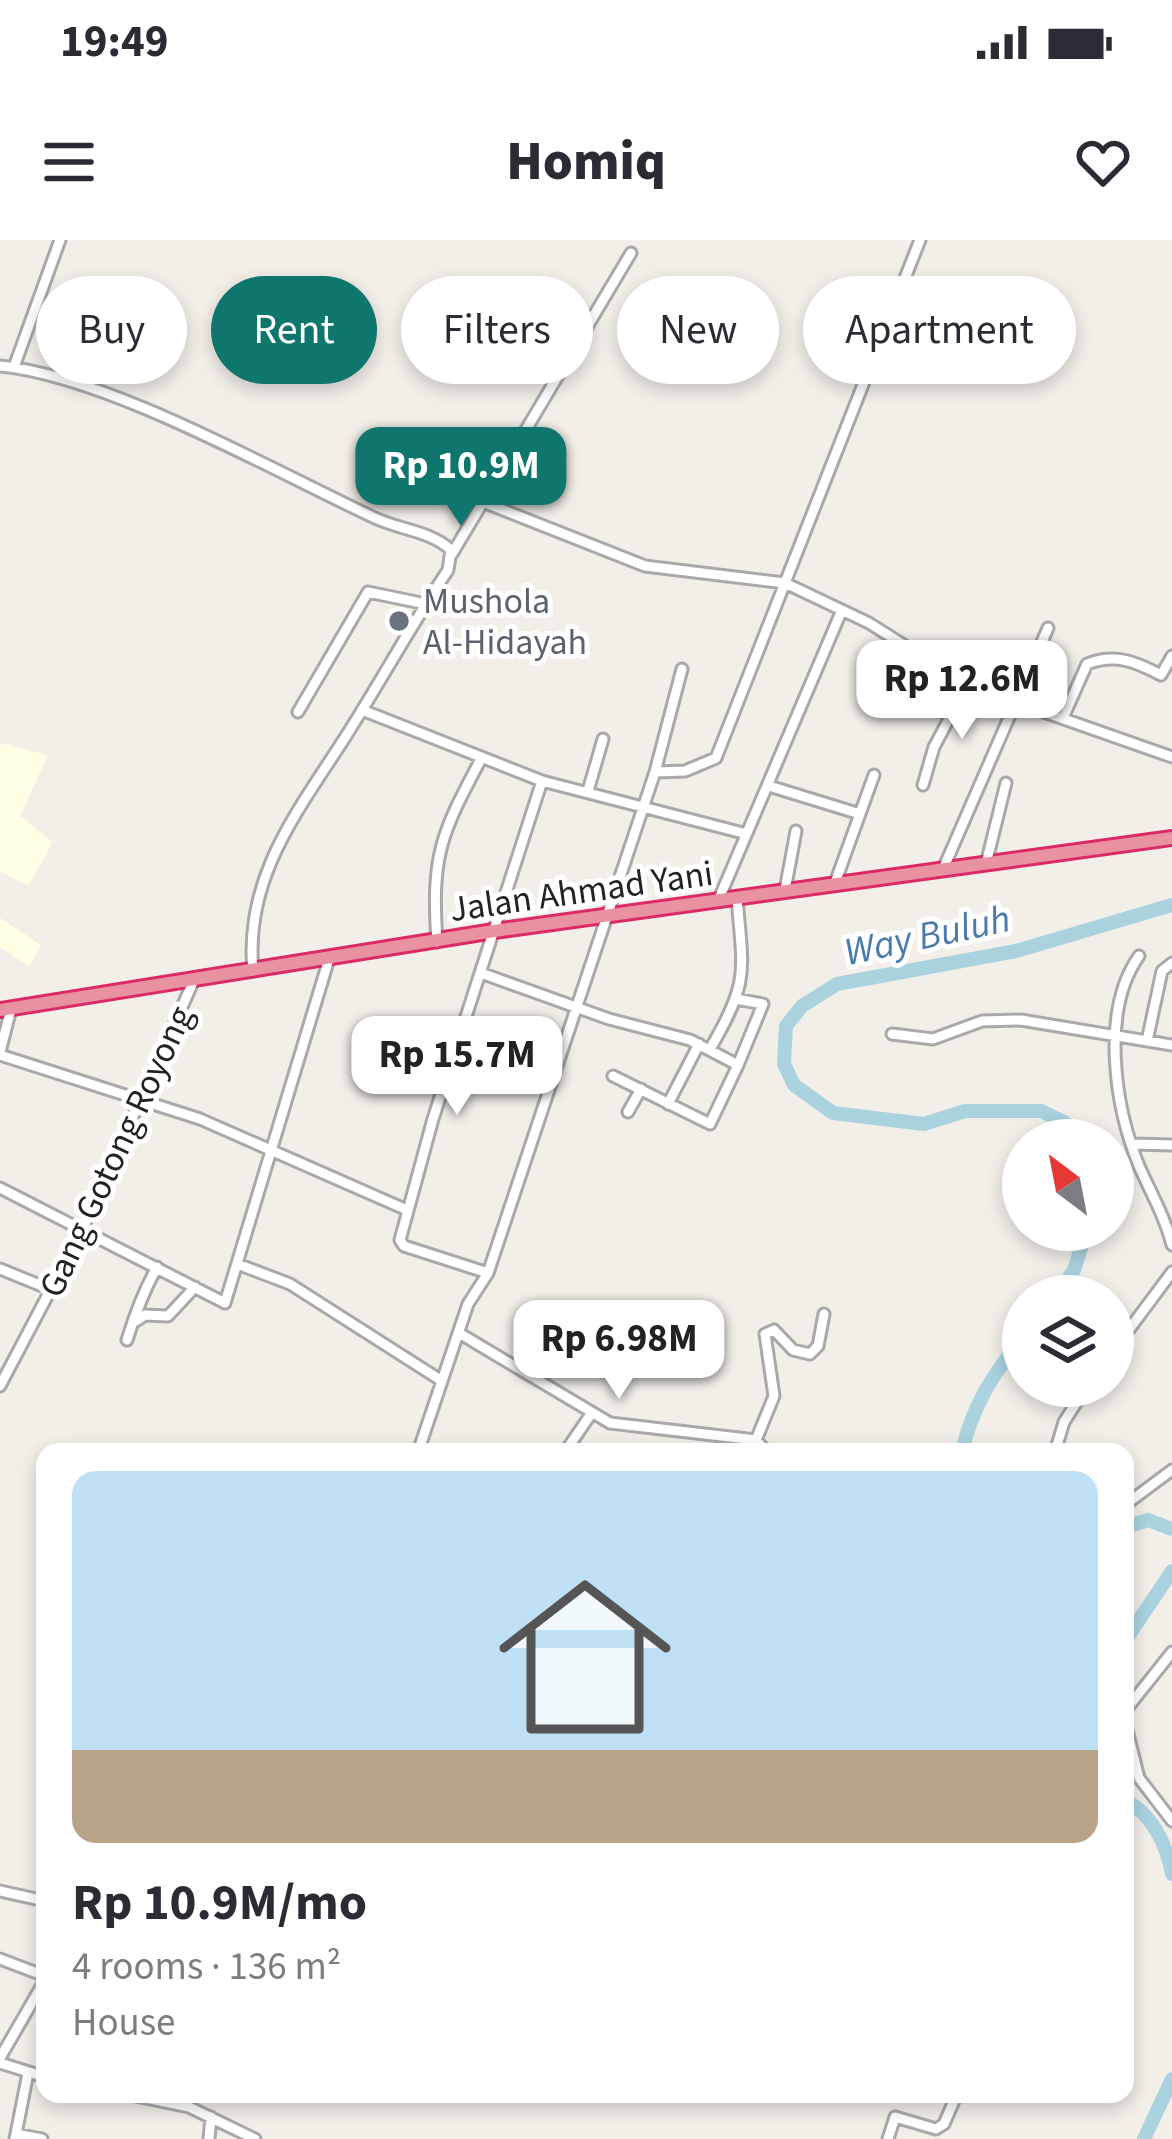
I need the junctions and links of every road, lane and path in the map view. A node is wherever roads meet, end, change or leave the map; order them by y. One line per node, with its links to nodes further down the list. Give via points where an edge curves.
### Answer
1 (60, 240): 5 (street)
2 (920, 240): 8 (street)
3 (631, 253): 6 (street)
4 (0, 366): 5 (street)
5 (14, 367): 7 (street, via 187,430 382,522 441,541)
6 (483, 502): 7 (street); 8 (street, via 645,566)
7 (452, 554): 9 (street)
8 (785, 583): 10 (street); 22 (street, via 716,758)
9 (426, 604): 16 (street); 17 (street, via 368,592)
10 (842, 610): 14 (street); 27 (street)
11 (1048, 628): 15 (street)
12 (1172, 656): 18 (street, via 1161,675 1132,660 1088,664)
13 (682, 669): 22 (street)
14 (967, 686): 15 (street); 26 (street)
15 (1015, 706): 18 (street); 35 (street)
16 (362, 710): 20 (street); 46 (street, via 276,845 253,921)
17 (298, 712)
18 (1063, 718): 21 (street)
19 (603, 739): 28 (street)
20 (482, 757): 24 (street); 42 (street, via 434,870)
21 (1172, 757)
22 (655, 772): 29 (street)
23 (874, 775): 30 (street)
24 (542, 781): 28 (street); 41 (street)
25 (1006, 783): 34 (street)
26 (923, 785)
27 (769, 786): 30 (street); 32 (street)
28 (588, 791): 29 (street)
29 (644, 804): 32 (street); 40 (street)
30 (860, 814): 36 (street)
31 (796, 830): 37 (street)
32 (743, 833): 39 (street)
33 (1172, 838): 34 (highway, Jalan Ahmad Yani)
34 (987, 860): 35 (highway, Jalan Ahmad Yani)
35 (944, 867): 36 (highway, Jalan Ahmad Yani)
36 (835, 883): 37 (highway, Jalan Ahmad Yani)
37 (785, 890): 38 (highway, Jalan Ahmad Yani)
38 (737, 898): 39 (highway, Jalan Ahmad Yani); 49 (street, via 746,955)
39 (718, 901): 40 (highway, Jalan Ahmad Yani)
40 (602, 917): 41 (highway, Jalan Ahmad Yani); 50 (street)
41 (494, 932): 42 (highway, Jalan Ahmad Yani); 47 (street)
42 (437, 941): 44 (highway, Jalan Ahmad Yani)
43 (1139, 956): 53 (street, via 1126,973)
44 (329, 958): 46 (highway, Jalan Ahmad Yani); 68 (street)
45 (1169, 964): 54 (street)
46 (253, 970): 48 (highway, Jalan Ahmad Yani)
47 (481, 974): 50 (street); 70 (street)
48 (194, 980): 51 (highway, Jalan Ahmad Yani); 61 (street, Gang Gotong Royong)
49 (736, 999): 56 (street); 58 (street, via 763,1004)
50 (574, 1005): 56 (street); 77 (street)
51 (5, 1010): 57 (street)
52 (892, 1034): 53 (street, via 933,1039 974,1023 1021,1020)
53 (1117, 1038): 54 (street); 64 (street)
54 (1147, 1041): 55 (street)
55 (1172, 1045)
56 (704, 1047): 58 (street); 62 (street)
57 (0, 1053): 61 (street)
58 (738, 1065): 62 (street, via 710,1124)
59 (614, 1076): 60 (street)
60 (641, 1089): 62 (street); 63 (street)
61 (140, 1097): 68 (street); 71 (street, Gang Gotong Royong)
62 (668, 1104)
63 (628, 1112)
64 (1125, 1119)
65 (1134, 1144): 66 (street)
66 (1172, 1145)
67 (1134, 1147): 72 (street)
68 (271, 1149): 70 (street); 73 (street)
69 (0, 1188): 71 (street)
70 (407, 1210): 77 (street, via 404,1246)
71 (83, 1228): 74 (street); 79 (street, Gang Gotong Royong)
72 (1172, 1245)
73 (240, 1265): 78 (street, via 225,1303); 85 (street, via 290,1284)
74 (158, 1267): 78 (street); 81 (street, via 136,1303)
75 (0, 1269): 79 (street)
76 (1172, 1272): 82 (street)
77 (488, 1273): 83 (street)
78 (195, 1287): 81 (street, via 168,1316)
79 (52, 1290): 86 (street, Gang Gotong Royong)
80 (824, 1314): 89 (street, via 809,1354 774,1330 765,1334 774,1396)
81 (136, 1321): 84 (street)
82 (1134, 1323)
83 (458, 1333): 85 (street); 88 (street)
84 (127, 1340)
85 (442, 1381): 90 (street)
86 (0, 1386)
87 (1074, 1407): 93 (street)
88 (591, 1414): 89 (street, via 625,1427); 91 (street)
89 (757, 1440): 92 (street)
90 (421, 1443)
91 (571, 1443)
92 (760, 1443)
93 (1058, 1443)
94 (1172, 1470): 95 (street)
95 (1134, 1498)
96 (1172, 1652): 97 (street)
97 (1134, 1700)
98 (1134, 1761): 99 (street)
99 (1172, 1821)
100 (0, 1891): 101 (street)
101 (36, 1899)
102 (0, 1959): 103 (street)
103 (36, 1974)
104 (36, 2003): 105 (street)
105 (0, 2060): 106 (street)
106 (28, 2073): 107 (street); 111 (street)
107 (36, 2075)
108 (170, 2103): 110 (street)
109 (953, 2103): 115 (street, via 936,2129 895,2117)
110 (211, 2117): 113 (street); 114 (street)
111 (16, 2137): 112 (street)
112 (42, 2139)
113 (209, 2139)
114 (255, 2139)
115 (888, 2139)

